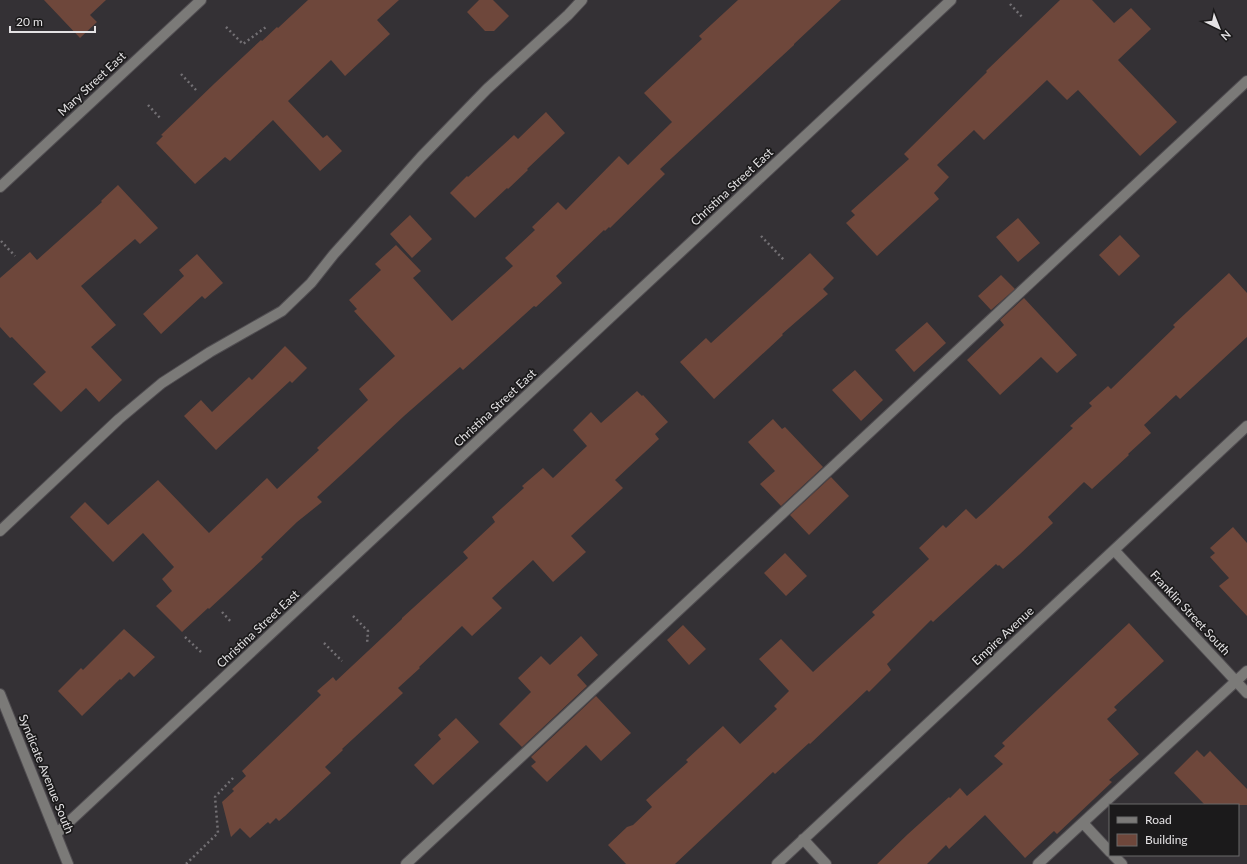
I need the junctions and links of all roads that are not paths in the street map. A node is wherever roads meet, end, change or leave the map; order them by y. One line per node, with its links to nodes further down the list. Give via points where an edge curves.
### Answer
1 (201, 0): 5 (street, Mary Street East)
2 (582, 0): 7 (street, via 487,89 421,158 311,283 282,311 162,383 119,419)
3 (951, 0): 14 (street, Christina Street East)
4 (1247, 81): 19 (street)
5 (0, 187)
6 (1247, 426): 8 (street, Empire Avenue)
7 (0, 531)
8 (1114, 550): 10 (street, Franklin Street South); 15 (street, Empire Avenue)
9 (1247, 671): 10 (street)
10 (1236, 681): 11 (street, Franklin Street South); 13 (street)
11 (1247, 693)
12 (0, 694): 14 (street, Syndicate Avenue South)
13 (1083, 823): 16 (street); 22 (street)
14 (56, 834): 18 (street, Syndicate Avenue South)
15 (803, 839): 20 (street, Empire Avenue); 21 (street)
16 (1109, 851)
17 (1114, 856): 23 (street)
18 (68, 864)
19 (406, 864)
20 (777, 864)
21 (826, 864)
22 (1038, 864)
23 (1122, 864)

